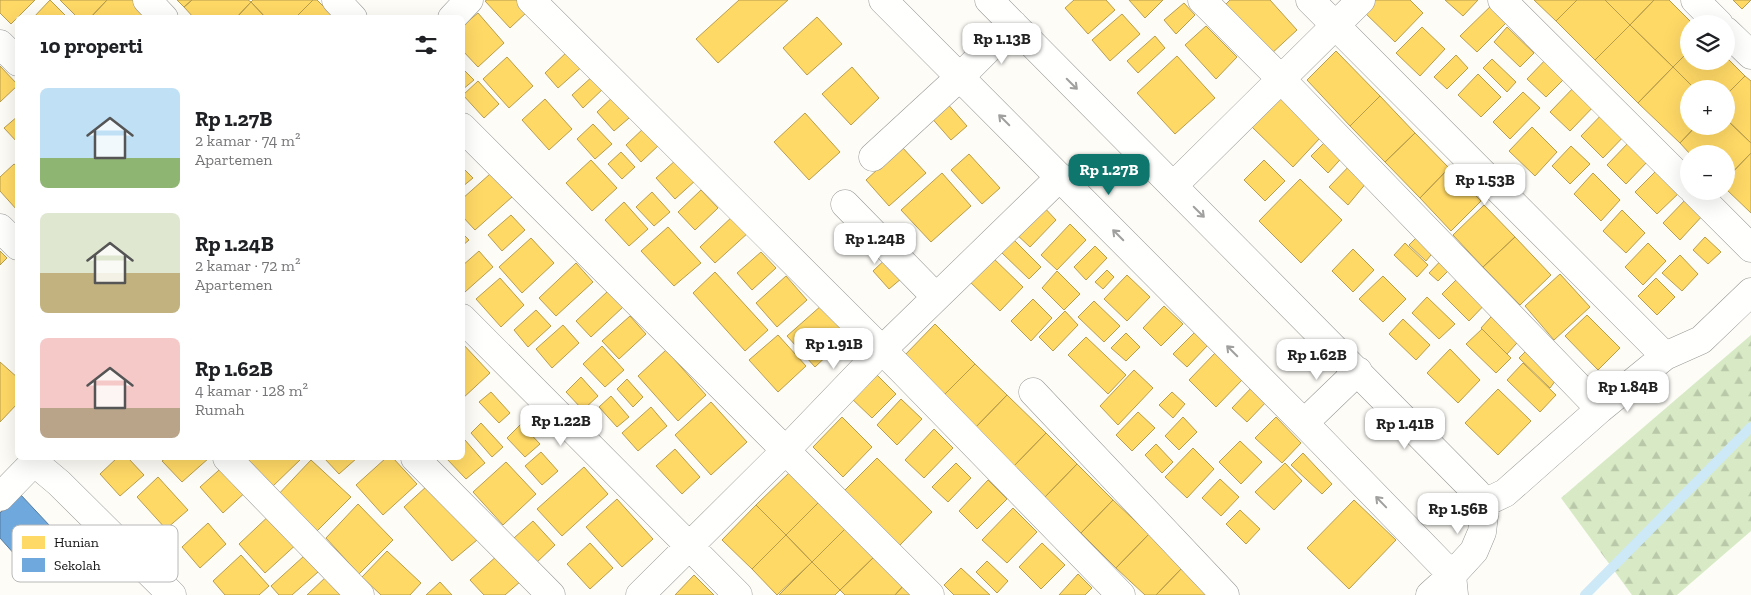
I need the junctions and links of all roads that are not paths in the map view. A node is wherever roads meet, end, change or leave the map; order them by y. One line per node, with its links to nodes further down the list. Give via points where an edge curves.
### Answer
1 (147, 0): 12 (street)
2 (336, 0): 13 (street)
3 (468, 0): 14 (street)
4 (531, 0): 37 (street)
5 (883, 0): 22 (street)
6 (989, 0): 16 (street)
7 (1202, 0): 23 (street)
8 (1310, 0): 17 (street)
9 (1361, 0): 17 (street)
10 (1502, 0): 27 (street)
11 (1695, 0): 15 (street)
12 (161, 15)
13 (350, 15)
14 (455, 15)
15 (1710, 15)
16 (1013, 24): 22 (street); 28 (street, one-way to 28)
17 (1335, 25): 23 (street); 38 (street)
18 (1735, 39): 20 (street)
19 (0, 44): 21 (street)
20 (1751, 54)
21 (15, 59)
22 (961, 76): 25 (street); 26 (street, one-way to 22)
23 (1280, 78): 28 (street); 41 (street)
24 (465, 130): 43 (street)
25 (873, 157)
26 (1060, 176): 35 (street); 42 (street, one-way to 26)
27 (1680, 177)
28 (1173, 186): 39 (street, one-way to 39)
29 (1703, 200): 33 (street)
30 (845, 204): 35 (street)
31 (0, 228): 32 (street)
32 (15, 243)
33 (1751, 248)
34 (1751, 292): 38 (street, via 1701,340)
35 (936, 297): 37 (street)
36 (465, 321): 50 (street)
37 (882, 350): 43 (street); 59 (street)
38 (1665, 356): 41 (street)
39 (1358, 371): 42 (street); 48 (street)
40 (1033, 392): 60 (street)
41 (1600, 409): 48 (street, via 1506,493)
42 (1304, 422): 52 (street, one-way to 42)
43 (785, 452): 50 (street); 58 (street)
44 (36, 460): 47 (street); 49 (street)
45 (229, 460): 54 (street)
46 (417, 460): 55 (street)
47 (0, 497)
48 (1484, 503): 52 (street, via 1482,532)
49 (101, 525)
50 (690, 547): 56 (street); 57 (street)
51 (159, 582): 53 (street)
52 (1453, 585): 61 (street)
53 (172, 595)
54 (360, 595)
55 (551, 595)
56 (640, 595)
57 (738, 595)
58 (930, 595)
59 (1121, 595)
60 (1225, 595)
61 (1430, 595)

